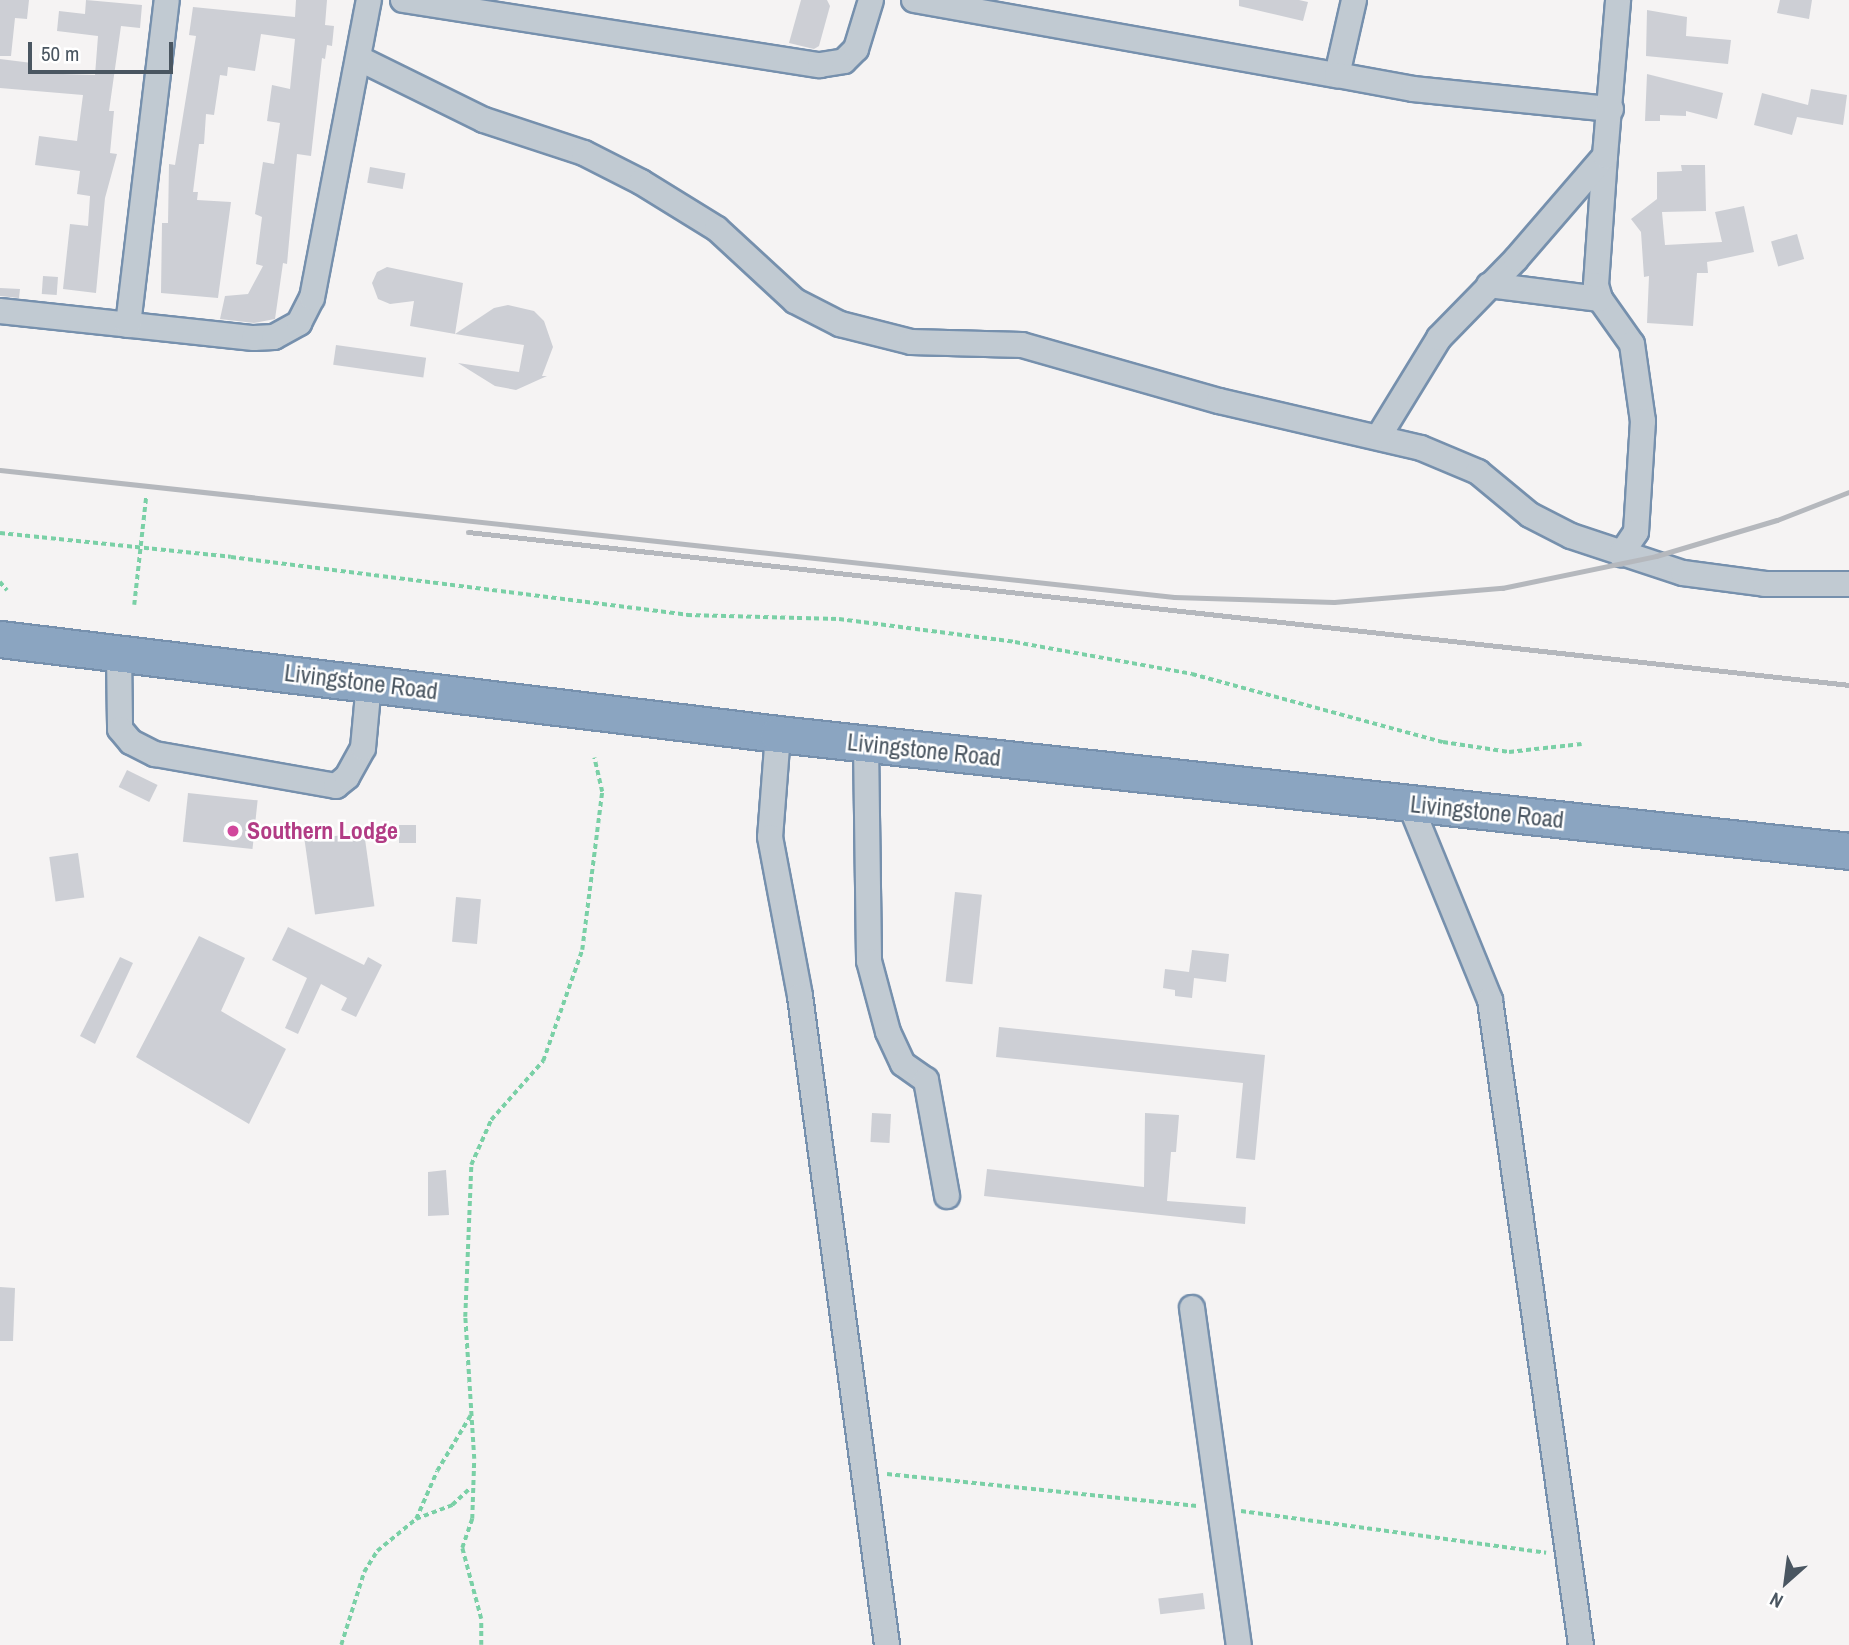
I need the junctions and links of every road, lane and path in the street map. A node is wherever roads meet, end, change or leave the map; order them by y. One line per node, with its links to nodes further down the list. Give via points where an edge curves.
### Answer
1 (167, 0): 15 (street)
2 (369, 0): 8 (street)
3 (403, 0): 4 (street, via 820,65 844,61 856,49)
4 (871, 0)
5 (914, 0): 9 (street)
6 (1354, 0): 9 (street)
7 (1618, 0): 10 (street)
8 (360, 59): 15 (street, via 312,298 299,323 274,337 254,338); 16 (street, via 484,120 584,153 640,182 717,229 795,300 840,324 922,343 1022,345 1219,401)
9 (1338, 75): 10 (street, via 1413,89)
10 (1611, 109): 11 (street)
11 (1605, 156): 12 (street); 13 (street, via 1595,273)
12 (1489, 285): 13 (street); 16 (street, via 1439,338)
13 (1600, 299): 20 (street, via 1632,344 1642,402 1636,532)
14 (0, 311): 15 (street)
15 (128, 325)
16 (1379, 436): 20 (street, via 1468,467 1547,524)
17 (146, 497): 19 (path)
18 (0, 533): 19 (path)
19 (141, 548): 24 (path); 30 (path, via 687,615 839,619 1014,642 1192,674 1443,742 1508,752)
20 (1621, 554): 22 (street, via 1721,579)
21 (0, 582): 23 (path)
22 (1849, 584)
23 (7, 590)
24 (134, 605)
25 (0, 639): 26 (highway, Livingstone Road)
26 (119, 653): 27 (highway, Livingstone Road); 27 (street, via 120,729 131,742 155,754 336,786 347,777 363,748)
27 (369, 683): 28 (highway, Livingstone Road)
28 (778, 734): 29 (highway, Livingstone Road); 41 (street, via 770,836 800,996)
29 (866, 743): 32 (highway, Livingstone Road); 34 (street, via 869,961 898,1054 903,1064 926,1080)
30 (1581, 744)
31 (594, 758): 36 (path, via 602,792 582,950 543,1061 491,1120 471,1165 465,1317)
32 (1410, 804): 33 (highway, Livingstone Road); 43 (street, via 1490,1000)
33 (1849, 851)
34 (947, 1195)
35 (1192, 1308): 42 (street)
36 (474, 1411): 37 (path); 38 (path, via 437,1471)
37 (470, 1487): 38 (path, via 453,1505); 40 (path, via 472,1519 462,1548 481,1619)
38 (416, 1519): 39 (path, via 387,1541 364,1572)
39 (341, 1645)
40 (481, 1645)
41 (887, 1645)
42 (1239, 1645)
43 (1581, 1645)

